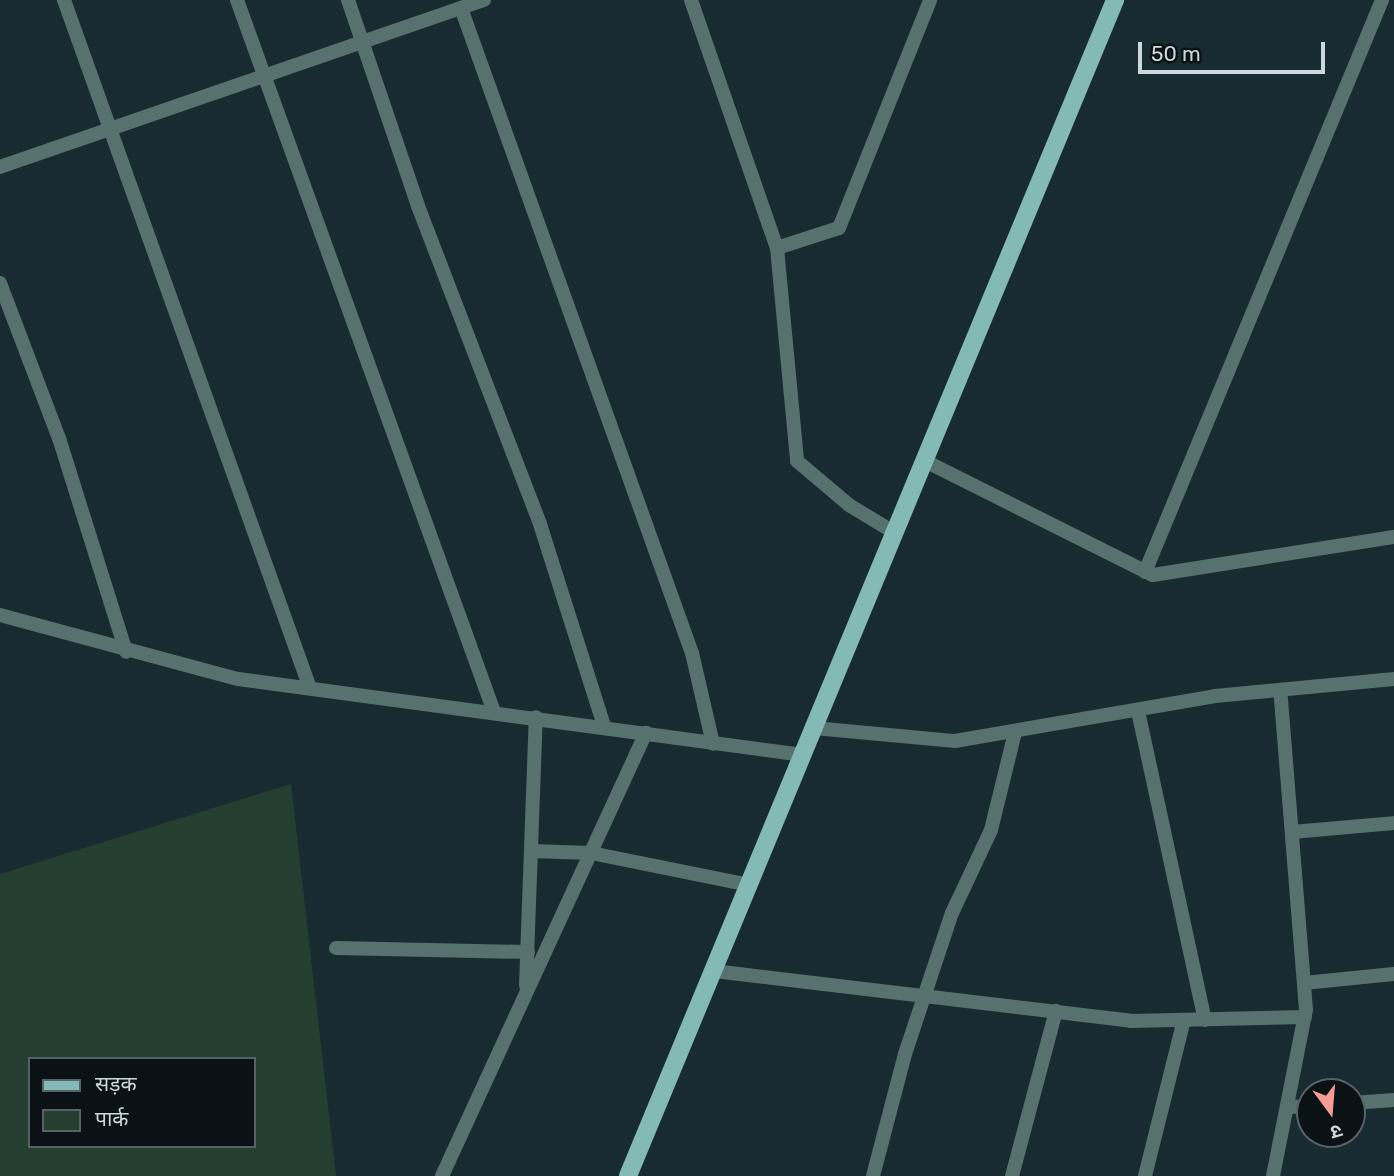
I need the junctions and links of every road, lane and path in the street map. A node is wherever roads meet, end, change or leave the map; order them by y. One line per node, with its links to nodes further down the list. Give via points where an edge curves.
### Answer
1 (64, 0): 12 (street)
2 (237, 0): 11 (street)
3 (348, 0): 10 (street)
4 (484, 0): 9 (street)
5 (691, 0): 14 (street)
6 (930, 0): 14 (street, via 839,228)
7 (1115, 0): 16 (main road)
8 (1382, 0): 19 (street)
9 (461, 8): 10 (street); 32 (street, via 692,653)
10 (364, 41): 11 (street); 28 (street, via 418,206 540,524)
11 (264, 75): 12 (street); 26 (street)
12 (110, 128): 13 (street); 23 (street)
13 (0, 167)
14 (777, 248): 17 (street, via 797,461 849,505)
15 (0, 283): 21 (street, via 59,438)
16 (925, 461): 17 (main road); 19 (street)
17 (895, 533): 29 (main road)
18 (1394, 537): 19 (street)
19 (1145, 572)
20 (0, 615): 21 (street)
21 (126, 652): 23 (street, via 238,679)
22 (1394, 679): 24 (street)
23 (310, 688): 26 (street)
24 (1280, 690): 25 (street); 35 (street)
25 (1138, 711): 30 (street); 49 (street)
26 (494, 712): 27 (street)
27 (536, 718): 28 (street); 36 (street)
28 (604, 726): 31 (street)
29 (814, 728): 30 (street, via 955,741); 33 (main road)
30 (1015, 732): 44 (street, via 990,830)
31 (646, 733): 32 (street); 37 (street)
32 (713, 744): 33 (street)
33 (803, 755): 38 (main road)
34 (1394, 823): 35 (street)
35 (1292, 832): 43 (street)
36 (531, 851): 37 (street); 40 (street)
37 (591, 853): 38 (street); 45 (street)
38 (750, 885): 41 (main road)
39 (336, 948): 40 (street)
40 (528, 952): 45 (street)
41 (714, 971): 44 (street); 55 (main road)
42 (1394, 974): 43 (street)
43 (1304, 982): 47 (street)
44 (926, 992): 46 (street); 56 (street)
45 (526, 994): 54 (street)
46 (1056, 1011): 48 (street, via 1131,1021); 57 (street)
47 (1305, 1017): 49 (street); 52 (street)
48 (1184, 1020): 49 (street); 58 (street)
49 (1205, 1020)
50 (1394, 1100): 51 (street)
51 (1366, 1102)
52 (1287, 1107): 53 (street); 59 (street)
53 (1296, 1107)
54 (442, 1176)
55 (628, 1176)
56 (873, 1176)
57 (1012, 1176)
58 (1145, 1176)
59 (1273, 1176)

